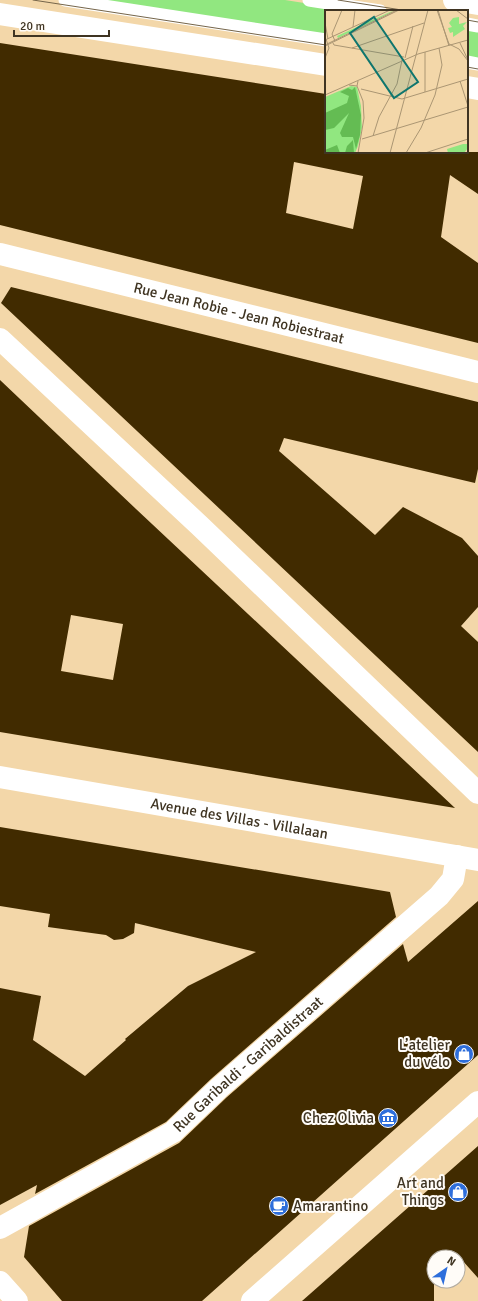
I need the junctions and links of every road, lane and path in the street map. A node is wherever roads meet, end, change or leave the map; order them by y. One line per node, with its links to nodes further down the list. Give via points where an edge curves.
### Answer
1 (65, 0): 9 (lane)
2 (309, 0): 5 (lane)
3 (454, 0): 4 (street)
4 (478, 4)
5 (374, 10)
6 (0, 14): 12 (street)
7 (468, 24): 8 (lane)
8 (478, 26)
9 (325, 40)
10 (468, 62): 11 (lane)
11 (478, 64)
12 (325, 65)
13 (468, 87): 14 (street)
14 (478, 89)
15 (0, 254): 17 (street, Rue Jean Robie - Jean Robiestraat)
16 (0, 339): 19 (street, via 200,526)
17 (478, 372)
18 (0, 777): 20 (street, Avenue des Villas - Villalaan)
19 (478, 793)
20 (457, 856): 21 (street, Avenue des Villas - Villalaan); 23 (street, Rue Garibaldi - Garibaldistraat, via 453,879 439,896 173,1132)
21 (478, 860)
22 (478, 1102): 26 (street)
23 (0, 1228)
24 (0, 1282): 25 (street)
25 (17, 1301)
26 (252, 1301)

